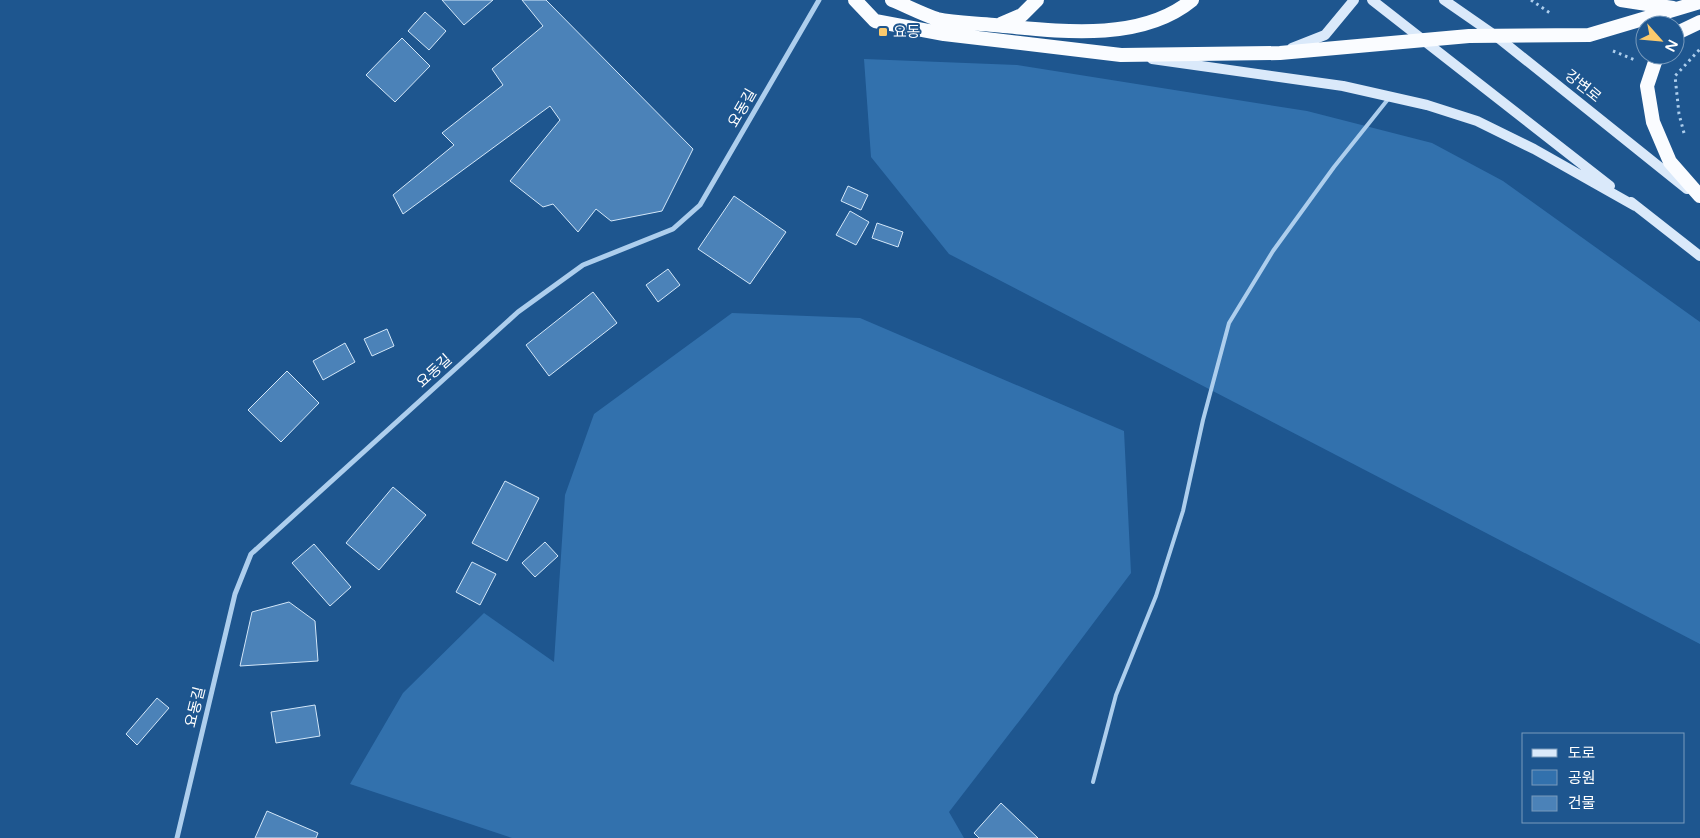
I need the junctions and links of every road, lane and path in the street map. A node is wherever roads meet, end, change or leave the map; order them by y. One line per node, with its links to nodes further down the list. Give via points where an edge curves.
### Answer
1 (819, 0): 28 (street, 요동길, via 700,205 673,229 583,265 518,312 251,554 235,594)
2 (855, 0): 15 (highway, via 875,21)
3 (892, 0): 13 (highway, via 938,19)
4 (1037, 0): 13 (highway, via 1022,16)
5 (1192, 0): 13 (highway, via 1180,10 1152,22 1114,28 1071,32)
6 (1354, 0): 19 (main road, via 1325,36)
7 (1372, 0): 17 (main road)
8 (1444, 0): 16 (main road, 강변로)
9 (1622, 0): 11 (highway)
10 (1700, 2): 11 (highway)
11 (1677, 9): 16 (highway, via 1589,35)
12 (1700, 22): 14 (highway)
13 (998, 25): 15 (highway, via 982,31)
14 (1685, 29)
15 (944, 34): 20 (highway)
16 (1496, 36): 17 (highway); 24 (main road, 강변로)
17 (1424, 40): 19 (highway); 25 (main road)
18 (1700, 49): 23 (path, via 1675,76)
19 (1280, 53): 20 (highway)
20 (1121, 55): 22 (main road, via 1342,86)
21 (1654, 65): 24 (highway, via 1647,86 1653,122 1670,162)
22 (1390, 96): 25 (main road, via 1427,104 1477,121); 27 (lane, via 1273,251 1229,323 1183,511 1156,596 1116,695)
23 (1686, 141)
24 (1700, 197)
25 (1635, 206): 26 (main road)
26 (1700, 256)
27 (1093, 782)
28 (177, 838)

